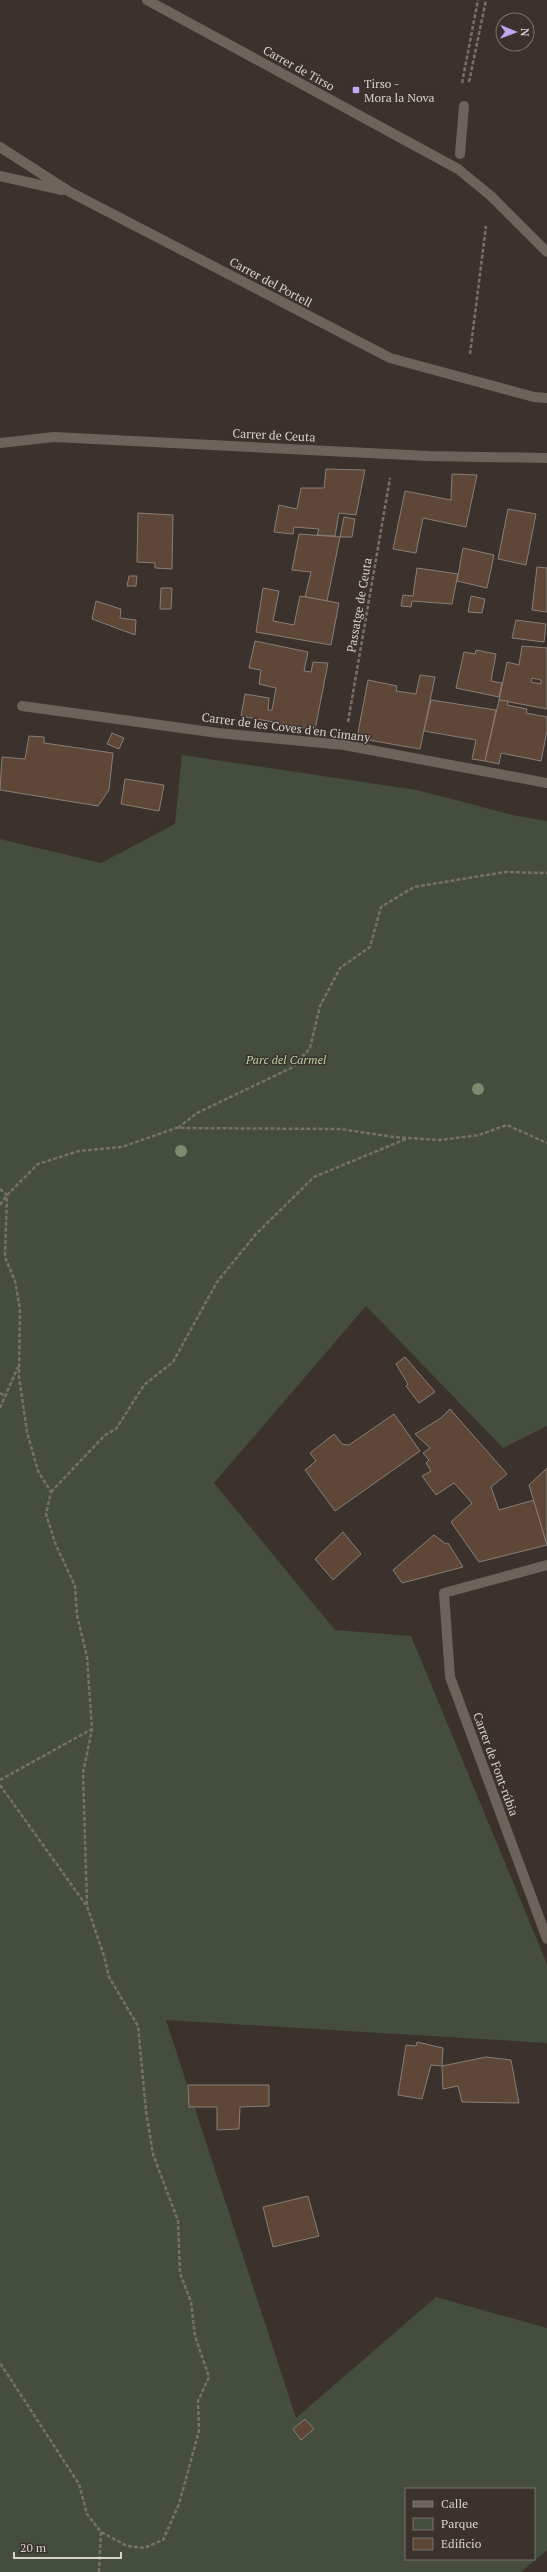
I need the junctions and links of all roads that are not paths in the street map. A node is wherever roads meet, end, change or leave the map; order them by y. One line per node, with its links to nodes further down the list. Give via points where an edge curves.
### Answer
1 (146, 0): 7 (street, Carrer de Tirso, via 458,169 491,196)
2 (464, 106): 4 (street)
3 (0, 147): 6 (street, Carrer del Portell)
4 (460, 154)
5 (0, 176): 6 (street)
6 (70, 192): 8 (street, Carrer del Portell, via 390,358 534,397)
7 (547, 252)
8 (547, 398)
9 (0, 443): 10 (street, Carrer de Ceuta, via 54,437 428,456)
10 (547, 458)
11 (22, 706): 12 (street, Carrer de les Coves d'en Cimany, via 218,733 344,745)
12 (547, 782)
13 (547, 1565): 14 (street, Carrer de Font-rúbia, via 444,1593 450,1677)
14 (547, 1939)

